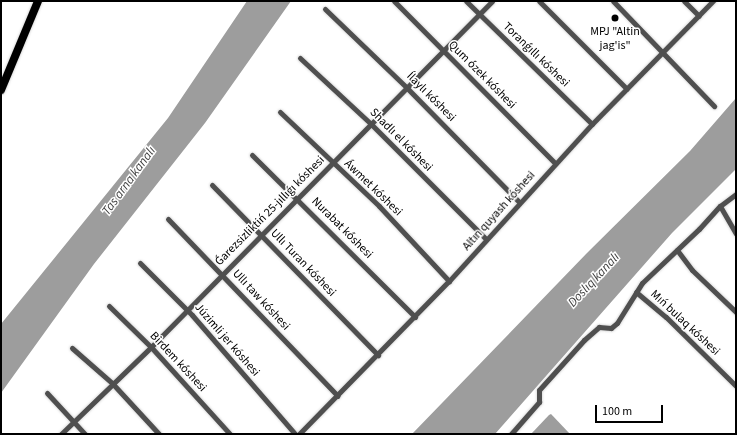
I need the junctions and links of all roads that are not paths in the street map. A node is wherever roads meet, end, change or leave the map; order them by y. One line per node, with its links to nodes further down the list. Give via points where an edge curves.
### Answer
1 (38, 1): 17 (main road)
2 (394, 1): 12 (street, Qum ózek kóshesi)
3 (466, 1): 10 (street, Toranǵıllı kóshesi)
4 (492, 1): 10 (street, Ǵarezsizliktiń 25-jıllıǵı kóshesi)
5 (539, 1): 16 (street)
6 (613, 1): 13 (street)
7 (684, 1): 11 (street)
8 (713, 1): 11 (street, Altın quyash kóshesi)
9 (325, 10): 15 (street, Ílaylı kóshesi)
10 (479, 14): 12 (street, Ǵarezsizliktiń 25-jıllıǵı kóshesi); 21 (street, Toranǵıllı kóshesi)
11 (699, 16): 13 (street, Altın quyash kóshesi)
12 (443, 50): 15 (street, Ǵarezsizliktiń 25-jıllıǵı kóshesi); 24 (street, Qum ózek kóshesi)
13 (662, 53): 16 (street, Altın quyash kóshesi); 18 (street)
14 (300, 58): 20 (street, Shadlı el kóshesi)
15 (408, 88): 20 (street, Ǵarezsizliktiń 25-jıllıǵı kóshesi); 28 (street, Ílaylı kóshesi)
16 (627, 89): 21 (street, Altın quyash kóshesi)
17 (1, 90)
18 (714, 106)
19 (280, 112): 23 (street, Áwmet kóshesi)
20 (371, 124): 23 (street, Ǵarezsizliktiń 25-jıllıǵı kóshesi); 33 (street, Shadlı el kóshesi)
21 (592, 124): 24 (street, Altın quyash kóshesi)
22 (252, 155): 27 (street, Nurabat kóshesi)
23 (332, 163): 27 (street, Ǵarezsizliktiń 25-jıllıǵı kóshesi); 37 (street, Áwmet kóshesi, via 378,206)
24 (555, 163): 28 (street, Altın quyash kóshesi)
25 (212, 185): 31 (street, Ullı Turan kóshesi)
26 (736, 194): 29 (street)
27 (297, 197): 31 (street, Ǵarezsizliktiń 25-jıllıǵı kóshesi); 42 (street, Nurabat kóshesi)
28 (519, 202): 33 (street, Altın quyash kóshesi)
29 (720, 206): 32 (street); 34 (street)
30 (168, 219): 36 (street, Ullı taw kóshesi)
31 (261, 233): 36 (street, Ǵarezsizliktiń 25-jıllıǵı kóshesi); 45 (street, Ullı Turan kóshesi)
32 (736, 234)
33 (486, 239): 37 (street, Altın quyash kóshesi)
34 (677, 250): 38 (street); 41 (street, via 692,270)
35 (140, 263): 40 (street, Júzimli jer kóshesi)
36 (222, 274): 40 (street, Ǵarezsizliktiń 25-jıllıǵı kóshesi); 49 (street, Ullı taw kóshesi)
37 (449, 281): 42 (street, Altın quyash kóshesi)
38 (636, 292): 47 (street, Mıń bulaq kóshesi, via 666,316); 57 (street, via 617,323 610,328 599,327 538,390 539,402)
39 (109, 306): 43 (street, Birdem kóshesi)
40 (188, 310): 43 (street, Ǵarezsizliktiń 25-jıllıǵı kóshesi); 55 (street, Júzimli jer kóshesi)
41 (736, 312)
42 (415, 317): 45 (street, Altın quyash kóshesi)
43 (151, 347): 46 (street, Ǵarezsizliktiń 25-jıllıǵı kóshesi); 54 (street, Birdem kóshesi)
44 (72, 348): 46 (street)
45 (378, 356): 49 (street, Altın quyash kóshesi)
46 (112, 383): 50 (street, Ǵarezsizliktiń 25-jıllıǵı kóshesi); 53 (street)
47 (736, 386)
48 (48, 393): 50 (street)
49 (338, 396): 56 (street, Altın quyash kóshesi)
50 (74, 421): 51 (street, Ǵarezsizliktiń 25-jıllıǵı kóshesi); 52 (street)
51 (62, 434)
52 (86, 434)
53 (159, 434)
54 (230, 434)
55 (295, 434)
56 (299, 434)
57 (511, 434)

